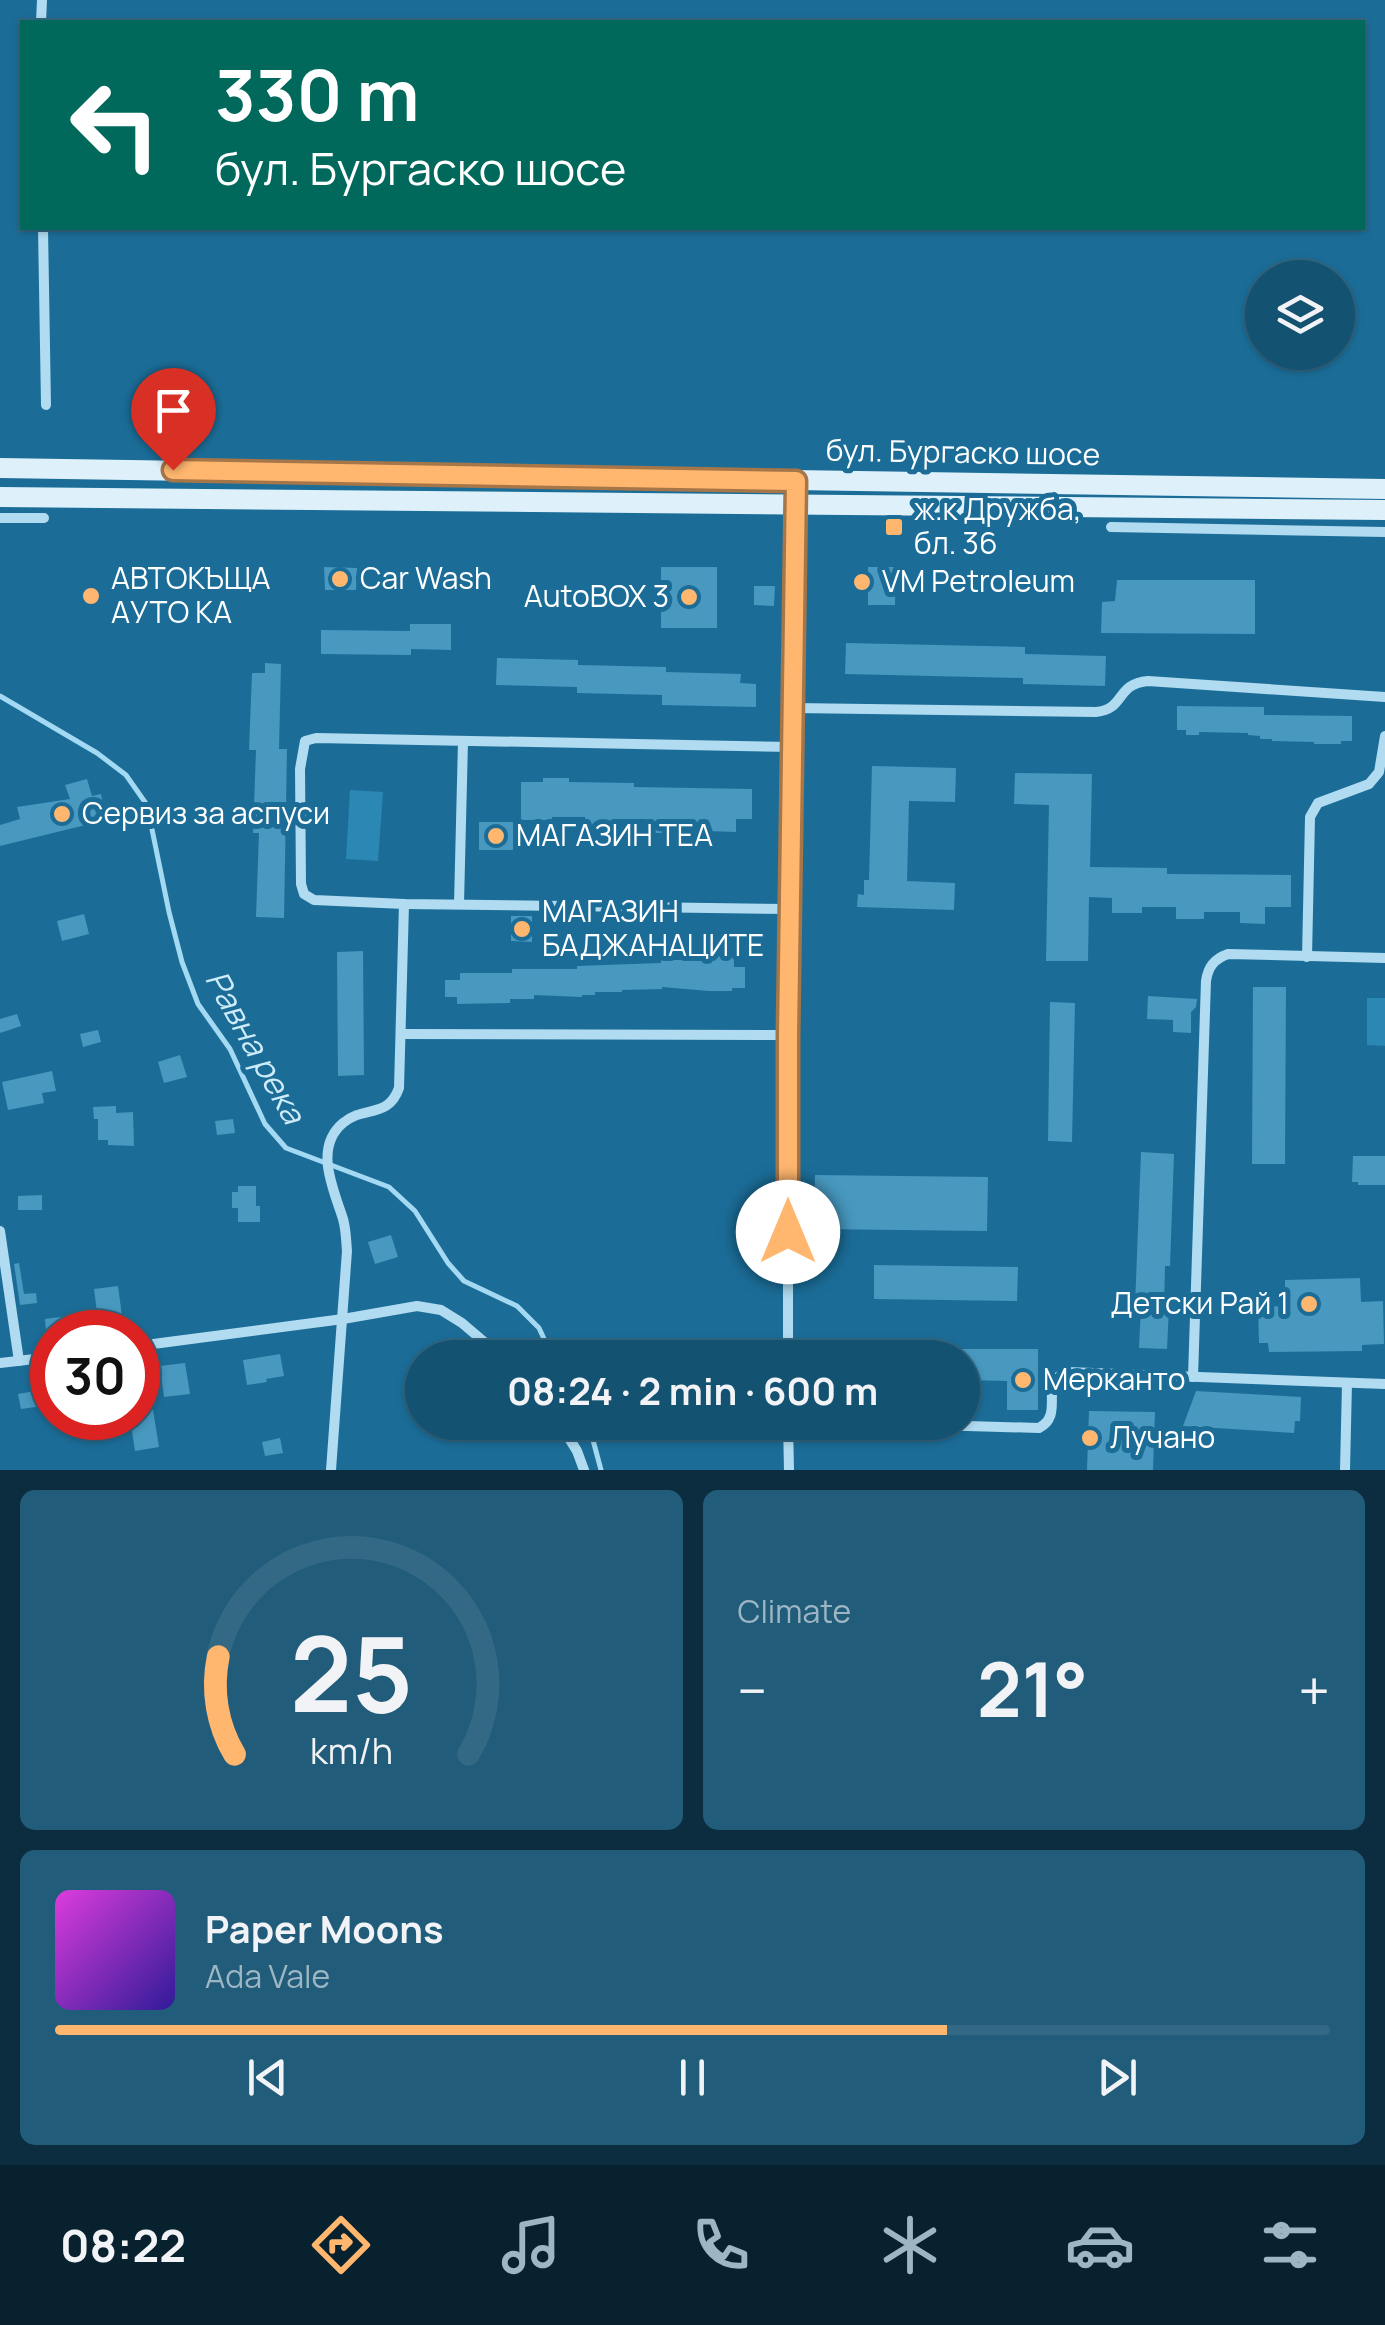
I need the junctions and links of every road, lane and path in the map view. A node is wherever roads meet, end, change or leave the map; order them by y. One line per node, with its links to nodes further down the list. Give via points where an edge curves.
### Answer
1 (42, 230): 2 (street)
2 (46, 404)
3 (0, 468): 4 (main road, бул. Бургаско шосе)
4 (796, 481): 5 (main road, бул. Бургаско шосе); 7 (street)
5 (1385, 488)
6 (0, 497): 7 (main road, бул. Бургаско шосе)
7 (796, 504): 8 (main road, бул. Бургаско шосе); 14 (street)
8 (1385, 510)
9 (0, 518): 10 (street)
10 (44, 518)
11 (1111, 527): 12 (street)
12 (1385, 532)
13 (1385, 697): 14 (street, via 1148,682 1134,683 1109,711 1096,712)
14 (793, 708): 17 (street)
15 (1385, 736): 21 (street, via 1379,772 1369,784 1318,803 1310,817)
16 (463, 742): 17 (street); 18 (street, via 306,741 300,769 304,894); 19 (street)
17 (793, 747): 20 (street)
18 (404, 904): 19 (street); 23 (street)
19 (460, 904): 20 (street)
20 (790, 909): 24 (street)
21 (1307, 957): 22 (street); 33 (street, via 1228,954 1207,974)
22 (1385, 958)
23 (402, 1034): 24 (street); 26 (street, via 395,1100 352,1115 336,1129 328,1152 328,1174 345,1224)
24 (788, 1036): 28 (street)
25 (0, 1231): 31 (street)
26 (343, 1319): 27 (street, via 417,1306 441,1310); 29 (street); 39 (street)
27 (482, 1340)
28 (788, 1340)
29 (160, 1343)
30 (30, 1360): 31 (street)
31 (20, 1361): 32 (street)
32 (0, 1364)
33 (1193, 1377): 34 (street); 36 (street, via 1063,1372 1053,1382 1050,1420 1039,1428)
34 (1347, 1382): 35 (street); 42 (street)
35 (1385, 1384)
36 (980, 1426)
37 (570, 1440): 40 (street)
38 (788, 1440): 41 (street)
39 (331, 1470)
40 (584, 1470)
41 (789, 1470)
42 (1345, 1470)

